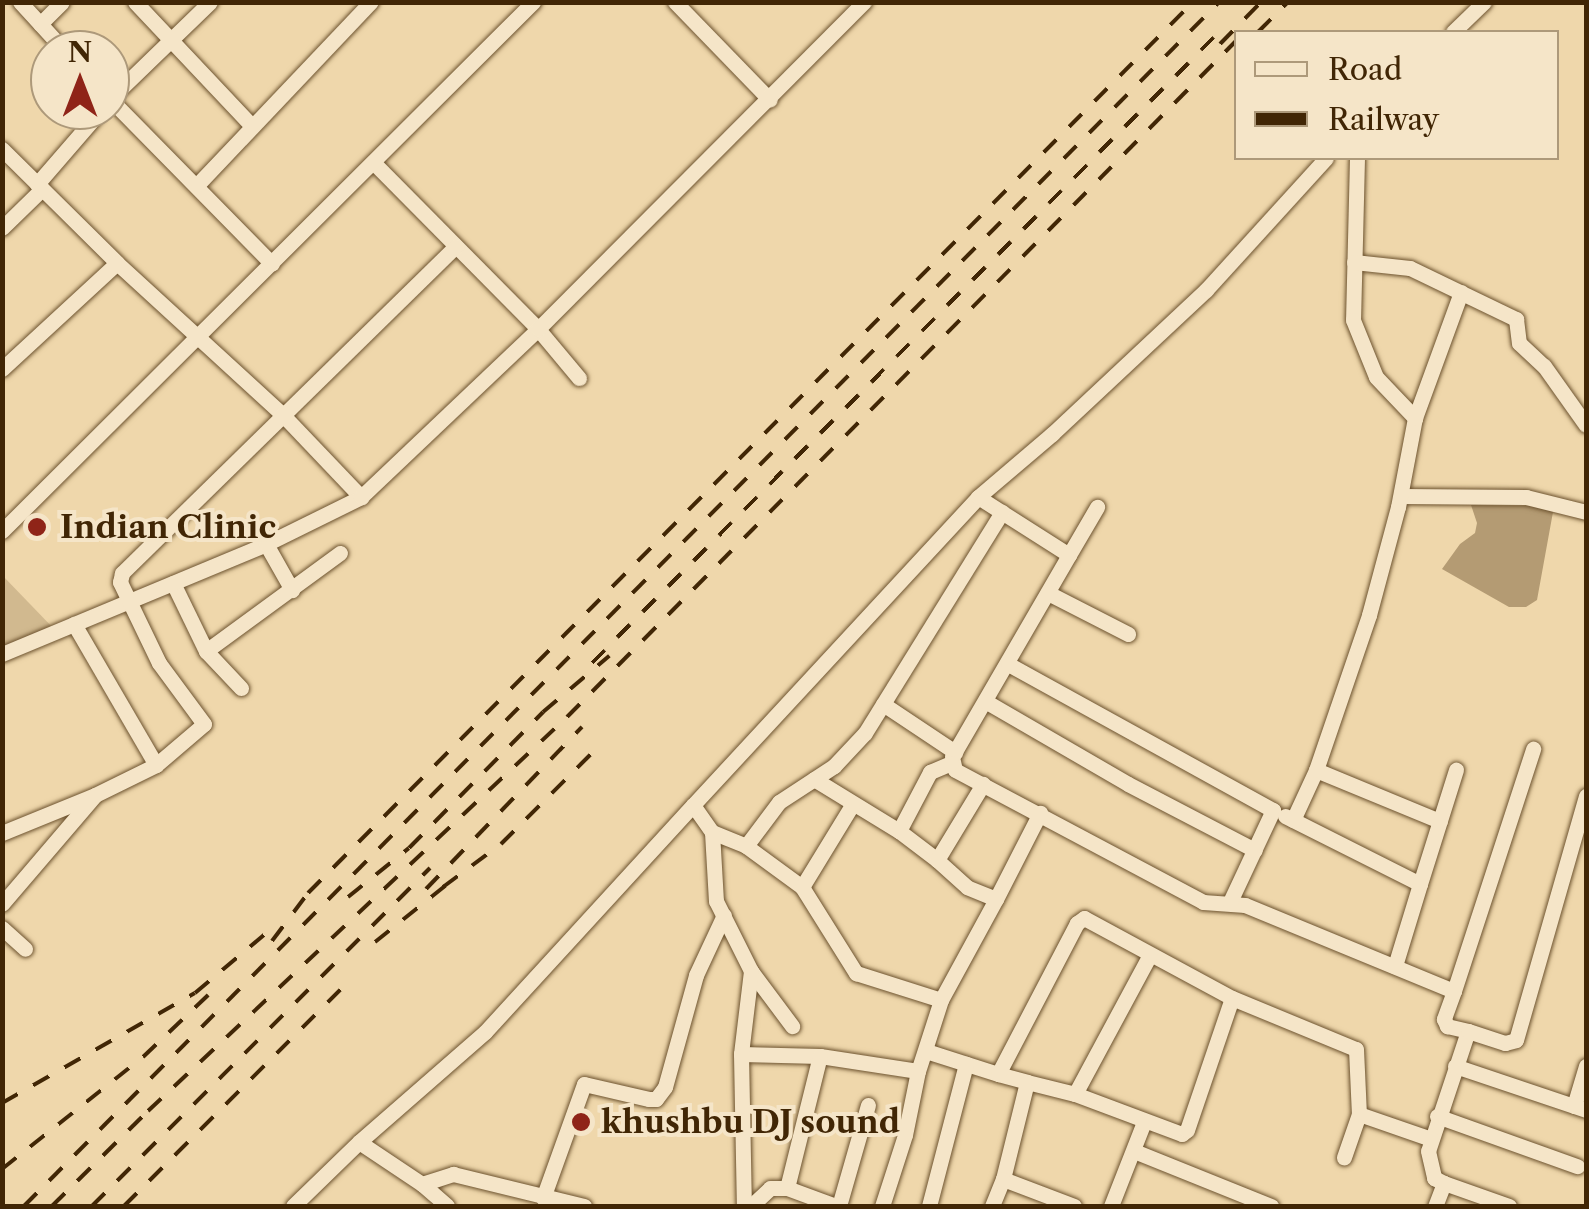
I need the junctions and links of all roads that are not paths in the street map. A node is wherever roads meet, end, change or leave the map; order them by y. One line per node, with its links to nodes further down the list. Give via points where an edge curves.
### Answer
1 (20, 2): 10 (street)
2 (62, 2): 10 (street)
3 (135, 2): 13 (street)
4 (210, 2): 13 (street)
5 (371, 2): 15 (street)
6 (533, 2): 20 (street)
7 (675, 2): 14 (street)
8 (864, 2): 14 (street)
9 (1484, 2): 12 (street)
10 (40, 24): 11 (street)
11 (46, 30)
12 (1456, 30)
13 (170, 41): 15 (street); 21 (street, via 110,99)
14 (770, 100): 29 (street)
15 (252, 126): 21 (street)
16 (85, 130): 22 (street)
17 (2, 149): 22 (street)
18 (1324, 160): 38 (street, via 1206,290)
19 (1357, 160): 25 (street)
20 (374, 163): 24 (street); 27 (street)
21 (198, 184): 27 (street)
22 (40, 186): 23 (street); 26 (street)
23 (2, 228)
24 (456, 246): 29 (street); 33 (street)
25 (1354, 262): 28 (street, via 1410,268); 34 (street, via 1358,339 1376,377)
26 (117, 264): 30 (street); 31 (street)
27 (272, 264): 30 (street)
28 (1461, 292): 34 (street); 35 (street, via 1516,319 1520,344)
29 (538, 329): 32 (street); 37 (street)
30 (201, 336): 33 (street); 42 (street)
31 (2, 369)
32 (579, 378)
33 (282, 414): 37 (street); 49 (street, via 130,562 120,582)
34 (1414, 418): 36 (street)
35 (1586, 425)
36 (1400, 496): 41 (street, via 1526,497); 61 (street, via 1369,615)
37 (361, 497): 43 (street)
38 (978, 497): 40 (street); 67 (street)
39 (1097, 508): 45 (street)
40 (1002, 512): 45 (street); 57 (street)
41 (1586, 512)
42 (2, 531)
43 (266, 544): 46 (street); 47 (street)
44 (340, 553): 47 (street)
45 (1070, 554): 48 (street)
46 (173, 583): 49 (street); 52 (street)
47 (292, 590): 52 (street)
48 (1048, 593): 51 (street); 54 (street)
49 (130, 600): 50 (street); 60 (street, via 159,663 204,724)
50 (74, 624): 53 (street); 60 (street)
51 (1128, 634)
52 (206, 651): 55 (street)
53 (2, 654)
54 (1008, 664): 56 (street); 69 (street)
55 (242, 688)
56 (985, 701): 59 (street); 77 (street)
57 (883, 704): 59 (street); 63 (street, via 847,754)
58 (1533, 748): 90 (street)
59 (953, 758): 64 (street, via 955,770); 74 (street, via 930,772)
60 (156, 765): 65 (street)
61 (1316, 770): 71 (street); 72 (street)
62 (1456, 770): 72 (street)
63 (814, 779): 68 (street); 76 (street, via 779,802)
64 (984, 784): 70 (street); 78 (street)
65 (96, 795): 73 (street); 83 (street)
66 (1586, 796): 94 (street, via 1516,1040)
67 (693, 805): 75 (street); 111 (street, via 485,1032)
68 (852, 805): 74 (street); 80 (street)
69 (1273, 810): 71 (street); 77 (street)
70 (1040, 814): 81 (street); 82 (street, via 1203,902)
71 (1293, 820): 79 (street)
72 (1440, 821): 79 (street)
73 (5, 826)
74 (899, 831): 78 (street)
75 (712, 832): 76 (street); 84 (street, via 712,884)
76 (746, 846): 80 (street)
77 (1255, 850): 82 (street)
78 (937, 860): 81 (street, via 968,888)
79 (1420, 884): 88 (street)
80 (802, 888): 92 (street, via 856,973)
81 (996, 898): 92 (street)
82 (1230, 902): 88 (street)
83 (2, 904)
84 (724, 914): 89 (street); 119 (street, via 696,974 665,1087 650,1099 584,1084)
85 (3, 931): 86 (street)
86 (26, 949)
87 (1150, 955): 91 (street); 102 (street, via 1094,920 1076,923); 104 (street)
88 (1395, 966): 90 (street)
89 (751, 971): 93 (street); 96 (street)
90 (1454, 991): 94 (street, via 1444,1020)
91 (1232, 998): 107 (street, via 1356,1049); 109 (street, via 1187,1130 1174,1134)
92 (941, 1000): 95 (street)
93 (792, 1026)
94 (1468, 1031): 99 (street)
95 (926, 1051): 98 (street); 101 (street)
96 (741, 1054): 97 (street); 123 (street)
97 (820, 1056): 101 (street); 118 (street)
98 (966, 1064): 102 (street); 126 (street)
99 (1455, 1066): 106 (street); 108 (street)
100 (1586, 1066): 106 (street)
101 (918, 1071): 125 (street)
102 (998, 1074): 103 (street)
103 (1027, 1082): 104 (street); 115 (street)
104 (1075, 1094): 109 (street)
105 (868, 1105): 124 (street)
106 (1580, 1108)
107 (1360, 1114): 110 (street); 113 (street)
108 (1437, 1116): 110 (street); 114 (street)
109 (1144, 1122): 112 (street)
110 (1431, 1139): 116 (street, via 1428,1165)
111 (359, 1142): 117 (street); 120 (street)
112 (1134, 1151): 129 (street); 130 (street)
113 (1344, 1157)
114 (1577, 1166)
115 (1002, 1180): 127 (street); 128 (street)
116 (1444, 1183): 131 (street); 132 (street)
117 (422, 1184): 119 (street, via 453,1174); 121 (street)
118 (787, 1188): 123 (street, via 763,1190); 124 (street)
119 (543, 1198): 122 (street)
120 (295, 1206)
121 (447, 1206)
122 (584, 1206)
123 (747, 1206)
124 (838, 1206)
125 (882, 1206)
126 (929, 1206)
127 (992, 1206)
128 (1074, 1206)
129 (1111, 1206)
130 (1271, 1206)
131 (1435, 1206)
132 (1509, 1206)

